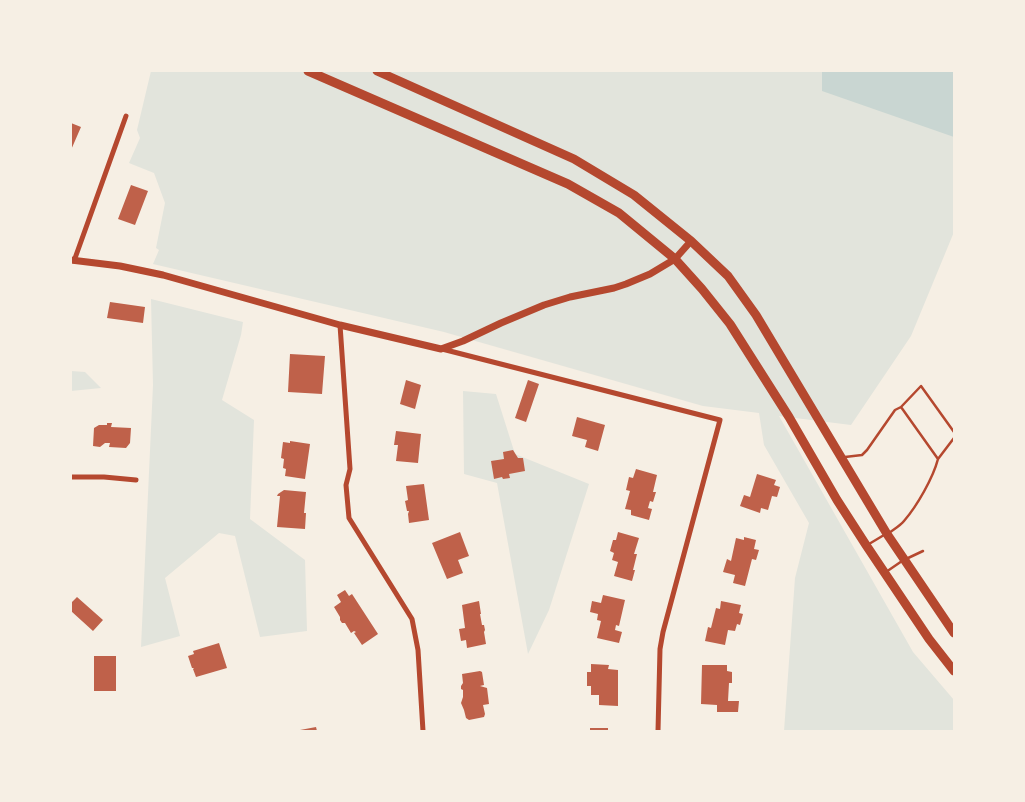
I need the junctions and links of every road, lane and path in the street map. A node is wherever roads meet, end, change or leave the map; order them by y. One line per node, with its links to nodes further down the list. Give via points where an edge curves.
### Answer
1 (308, 71): 5 (main road, via 568,184 619,213)
2 (377, 71): 4 (main road, via 574,159 634,194)
3 (126, 116): 6 (street)
4 (690, 241): 5 (street); 12 (main road, via 728,276 756,315)
5 (675, 259): 8 (street, via 626,284 544,305); 17 (main road, via 730,324)
6 (73, 260): 7 (street, via 163,275)
7 (340, 325): 8 (street); 23 (street, via 350,469 346,485 349,518 412,619 418,650)
8 (441, 349): 24 (street, via 720,420 663,632)
9 (901, 407): 10 (lane, via 921,386); 12 (lane, via 894,410 862,455); 13 (lane)
10 (954, 432)
11 (954, 438): 13 (lane)
12 (842, 457): 16 (main road)
13 (938, 459): 16 (lane, via 909,514)
14 (71, 477): 15 (street, via 104,476)
15 (136, 480)
16 (887, 534): 17 (lane); 19 (main road)
17 (866, 546): 20 (main road)
18 (924, 551): 19 (lane)
19 (905, 559): 20 (lane); 21 (main road)
20 (884, 573): 22 (main road)
21 (954, 633)
22 (954, 671)
23 (423, 731)
24 (658, 731)

